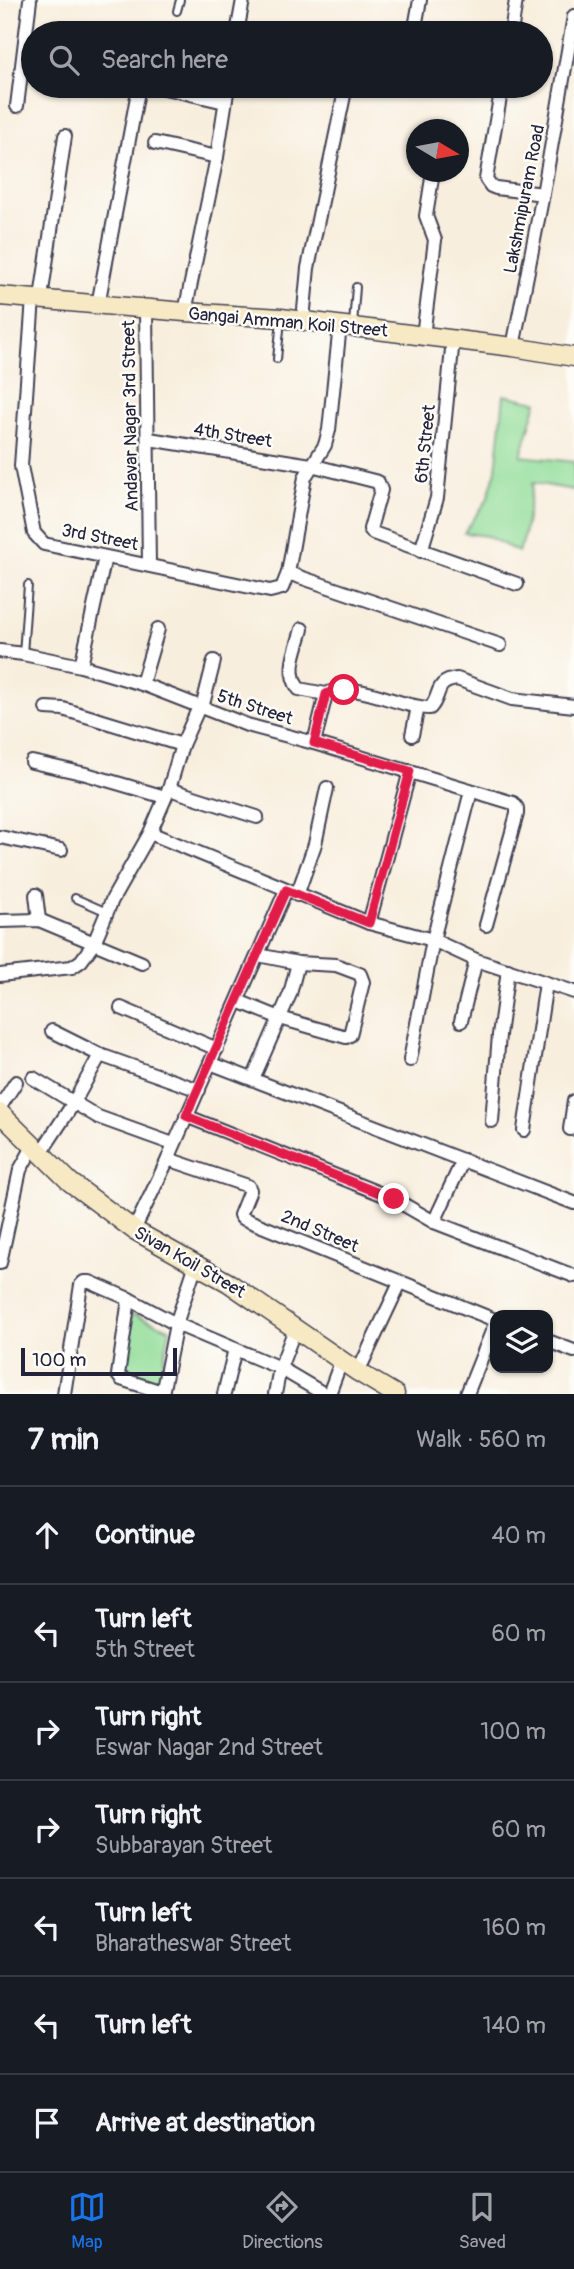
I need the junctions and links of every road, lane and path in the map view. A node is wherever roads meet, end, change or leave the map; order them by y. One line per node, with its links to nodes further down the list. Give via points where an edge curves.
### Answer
1 (30, 0): 8 (street)
2 (180, 0): 6 (lane)
3 (243, 0): 9 (street)
4 (420, 0): 10 (street)
5 (516, 0): 11 (street)
6 (177, 11)
7 (574, 16): 24 (street, Lakshmipuram Road)
8 (27, 21)
9 (239, 21)
10 (416, 21)
11 (513, 21)
12 (21, 73): 19 (street)
13 (137, 98): 28 (street)
14 (208, 98): 18 (street)
15 (226, 98): 18 (street)
16 (343, 98): 32 (street, via 307,268)
17 (500, 98): 24 (street, via 486,179 496,188)
18 (225, 102): 22 (street)
19 (17, 106)
20 (65, 136): 27 (street, 3rd Street)
21 (155, 143): 22 (street)
22 (216, 158): 30 (street)
23 (431, 182): 34 (street, via 426,216 435,240)
24 (543, 194): 36 (street, Lakshmipuram Road)
25 (356, 287): 33 (lane)
26 (0, 296): 27 (street, Gangai Amman Koil Street)
27 (37, 298): 28 (street, Gangai Amman Koil Street); 42 (street, 3rd Street, via 21,466 34,533 44,544)
28 (98, 305): 29 (street, Gangai Amman Koil Street)
29 (146, 308): 30 (street, Gangai Amman Koil Street); 39 (street, Andavar Nagar 3rd Street)
30 (185, 312): 31 (street, Gangai Amman Koil Street)
31 (281, 318): 32 (street, Gangai Amman Koil Street); 38 (lane)
32 (303, 320): 33 (street, Gangai Amman Koil Street)
33 (346, 326): 34 (street, Gangai Amman Koil Street); 40 (street, via 329,430)
34 (423, 335): 35 (street, Gangai Amman Koil Street)
35 (453, 340): 36 (street, Gangai Amman Koil Street); 41 (street, 6th Street, via 437,498)
36 (513, 347): 37 (street, Gangai Amman Koil Street)
37 (574, 357)
38 (277, 359)
39 (149, 439): 40 (street, 4th Street); 43 (street, Andavar Nagar 3rd Street)
40 (311, 466): 41 (street, 4th Street, via 378,482 381,491 370,529); 44 (street, via 305,477)
41 (421, 551): 46 (street)
42 (105, 557): 43 (street, 3rd Street); 53 (street)
43 (149, 565): 44 (street, 3rd Street, via 277,591)
44 (288, 573): 49 (street)
45 (28, 584): 51 (lane)
46 (517, 584)
47 (158, 629): 54 (street)
48 (302, 629): 55 (street, via 292,669 294,682 299,689)
49 (500, 645)
50 (0, 652): 51 (street, 5th Street)
51 (23, 654): 53 (street, 5th Street)
52 (214, 661): 59 (street)
53 (82, 666): 54 (street, 5th Street)
54 (142, 684): 59 (street, 5th Street)
55 (326, 694): 57 (street, via 344,690 366,693); 61 (street)
56 (574, 706): 57 (street, via 512,699 457,679 441,685 432,706)
57 (418, 707): 60 (street)
58 (46, 708): 62 (street)
59 (200, 708): 61 (street, 5th Street); 62 (street)
60 (412, 735)
61 (314, 743): 64 (street, 5th Street)
62 (182, 745): 67 (street)
63 (32, 762): 67 (street)
64 (410, 771): 66 (street, 5th Street); 78 (street)
65 (327, 788): 72 (street, via 315,844)
66 (471, 791): 79 (street, 5th Street, via 517,808); 80 (street)
67 (167, 793): 68 (street); 69 (street)
68 (257, 817)
69 (150, 833): 72 (street); 75 (street)
70 (0, 837): 71 (street)
71 (61, 849)
72 (291, 892): 78 (street); 82 (street)
73 (36, 895): 76 (street)
74 (75, 898): 75 (lane)
75 (107, 912): 81 (street)
76 (39, 920): 77 (street); 81 (street)
77 (0, 921)
78 (369, 923): 80 (street)
79 (486, 925)
80 (433, 940): 83 (street); 97 (street)
81 (94, 943): 84 (street); 87 (street, via 72,967)
82 (258, 955): 85 (street); 90 (street)
83 (477, 960): 86 (street); 93 (street)
84 (142, 963)
85 (298, 963): 92 (street); 92 (street, via 335,965 360,974 363,982 350,1035)
86 (508, 970): 88 (street); 108 (street)
87 (0, 975)
88 (546, 983): 89 (street); 110 (street)
89 (574, 992)
90 (238, 1001): 92 (street); 95 (street)
91 (121, 1008): 95 (street)
92 (280, 1017): 100 (street)
93 (461, 1021)
94 (52, 1031): 96 (street)
95 (217, 1049): 98 (street)
96 (100, 1055): 102 (street); 104 (street)
97 (410, 1060)
98 (211, 1063): 100 (street); 102 (street)
99 (33, 1078): 104 (street)
100 (253, 1079): 114 (street)
101 (16, 1082): 105 (street)
102 (199, 1090): 107 (street)
103 (574, 1101): 109 (street)
104 (73, 1104): 111 (street, via 98,1118); 112 (street)
105 (0, 1107)
106 (0, 1113): 112 (street, Sivan Koil Street)
107 (186, 1116): 111 (street); 116 (street, via 394,1199)
108 (492, 1121)
109 (570, 1129)
110 (524, 1130)
111 (173, 1144): 113 (street)
112 (36, 1151): 117 (street, Sivan Koil Street); 118 (street, via 20,1170)
113 (168, 1159): 117 (street); 121 (street, 2nd Street, via 248,1186 242,1218)
114 (463, 1160): 115 (street); 116 (street)
115 (574, 1203)
116 (434, 1222): 120 (street)
117 (134, 1230): 119 (street, Sivan Koil Street)
118 (0, 1263)
119 (196, 1264): 124 (street); 125 (street, Sivan Koil Street)
120 (574, 1276)
121 (400, 1283): 123 (street, 2nd Street); 132 (street)
122 (129, 1299): 124 (street); 133 (street, via 118,1375); 134 (street, via 90,1282 81,1285)
123 (490, 1320)
124 (176, 1324): 128 (street); 133 (street)
125 (295, 1329): 130 (street, Sivan Koil Street); 131 (street)
126 (490, 1335): 139 (street)
127 (553, 1343): 129 (street)
128 (235, 1349): 131 (street); 135 (street)
129 (574, 1352)
130 (342, 1359): 132 (street, Sivan Koil Street); 137 (street)
131 (280, 1368): 136 (street); 137 (street)
132 (358, 1372): 138 (street, Sivan Koil Street)
133 (162, 1393)
134 (64, 1394)
135 (224, 1394)
136 (275, 1394)
137 (327, 1394)
138 (395, 1394)
139 (467, 1394)

